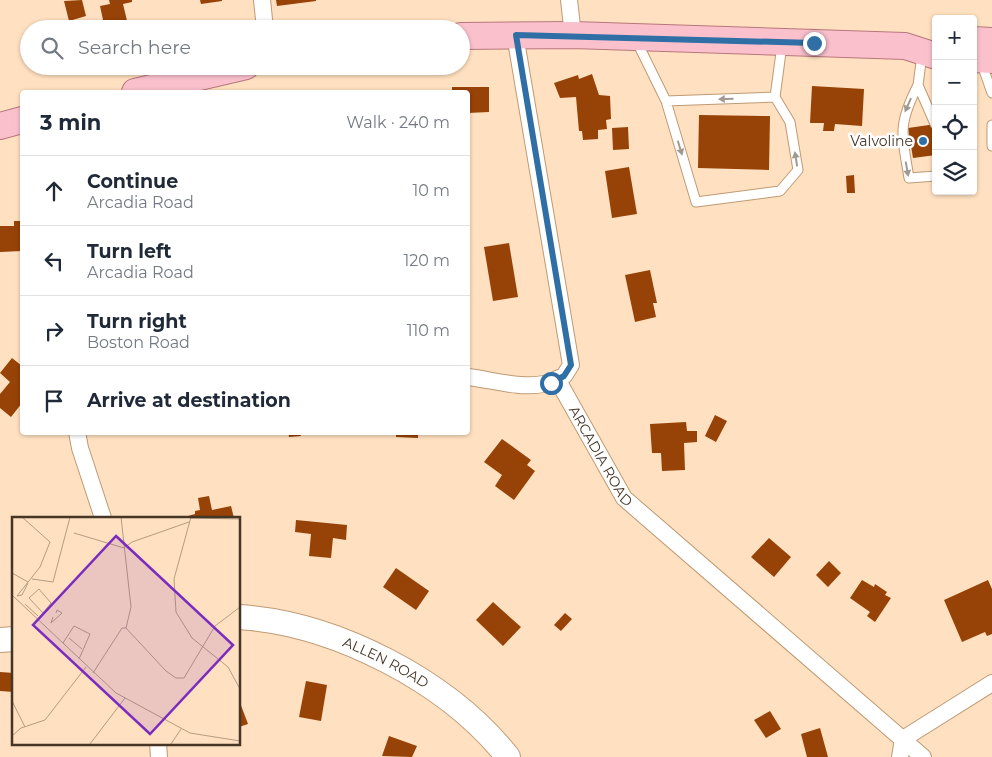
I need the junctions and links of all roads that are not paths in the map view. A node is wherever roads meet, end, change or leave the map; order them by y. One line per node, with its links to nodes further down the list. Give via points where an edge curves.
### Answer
1 (262, 0): 3 (street)
2 (569, 0): 6 (street)
3 (264, 20)
4 (516, 35): 5 (main road); 6 (main road); 24 (street, via 571,365 564,376)
5 (470, 36)
6 (573, 36): 7 (main road)
7 (635, 38): 8 (main road); 16 (lane)
8 (782, 42): 9 (main road); 15 (lane)
9 (925, 48): 12 (lane)
10 (982, 52): 14 (lane)
11 (208, 75): 13 (main road)
12 (918, 86): 17 (lane); 22 (lane, one-way to 22, via 905,110 901,133 909,178)
13 (144, 90)
14 (992, 93)
15 (775, 97): 16 (lane, one-way to 16); 16 (lane, one-way to 15, via 696,202 780,191 798,170 790,122)
16 (666, 101)
17 (932, 117)
18 (20, 121): 20 (main road)
19 (992, 125): 21 (lane)
20 (0, 126)
21 (992, 146)
22 (932, 176)
23 (470, 377): 24 (street, via 530,385 551,383)
24 (557, 379): 29 (street, ARCADIA ROAD, via 624,498)
25 (78, 435): 26 (street)
26 (103, 517)
27 (240, 617): 32 (street, ALLEN ROAD, via 267,620 332,636 400,667 445,698)
28 (992, 683): 29 (street)
29 (903, 739): 33 (street); 34 (street, ARCADIA ROAD)
30 (158, 744): 31 (street)
31 (160, 757)
32 (508, 757)
33 (900, 757)
34 (923, 757)

